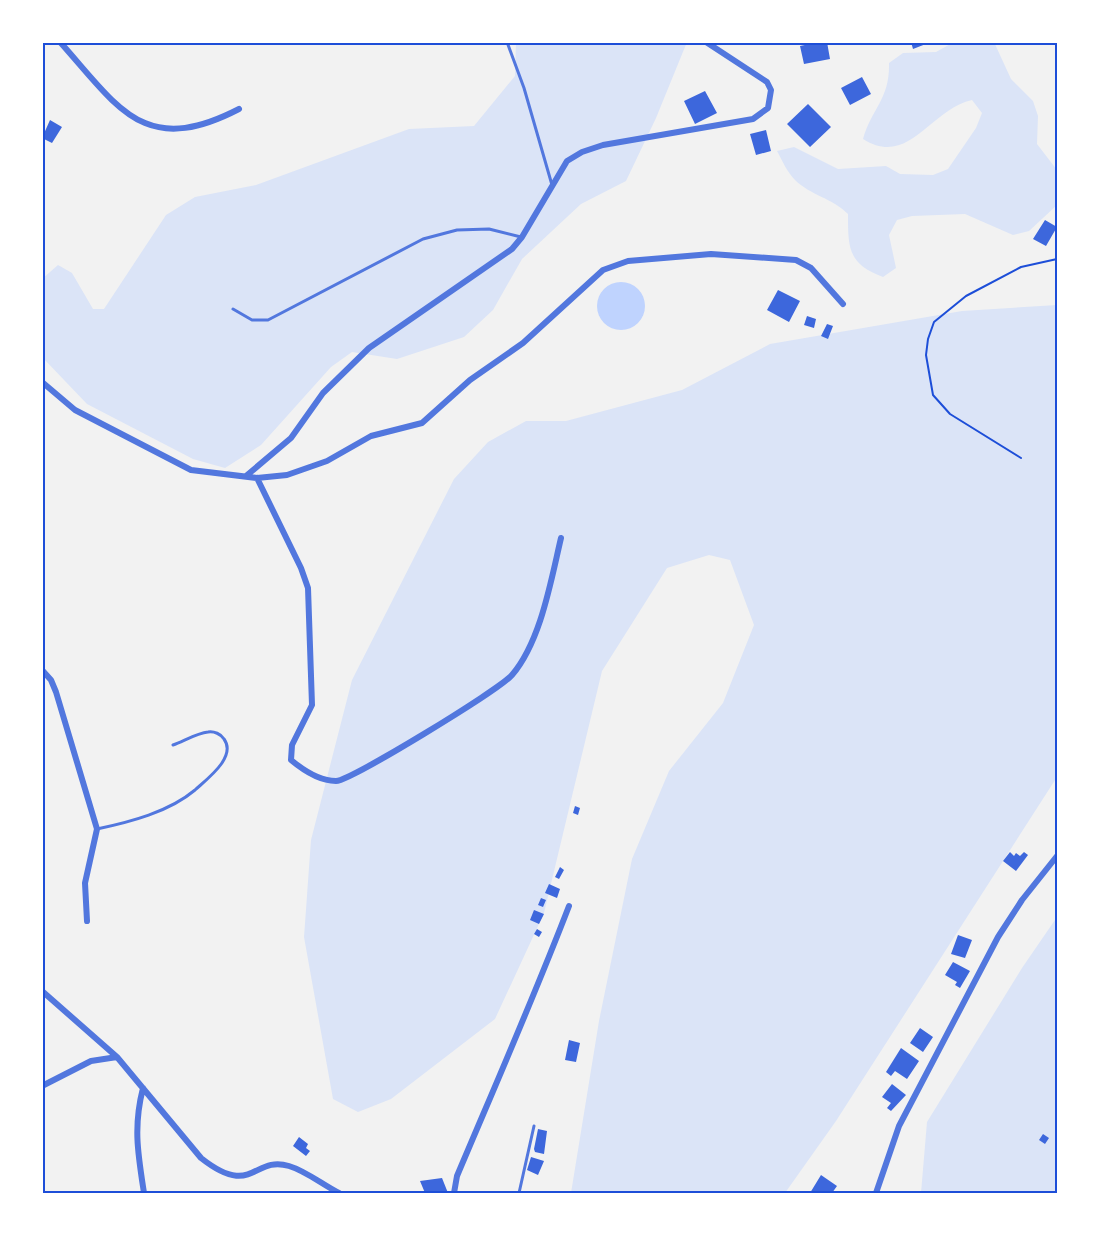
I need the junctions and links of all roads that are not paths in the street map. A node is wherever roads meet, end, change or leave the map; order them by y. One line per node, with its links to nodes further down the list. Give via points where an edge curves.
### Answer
1 (60, 42): 4 (street, via 122,112 136,121 162,127 203,125)
2 (507, 42): 5 (lane)
3 (706, 42): 5 (street, via 767,82 771,90 768,108 753,119 582,152 567,161)
4 (239, 109)
5 (552, 187): 6 (street)
6 (522, 237): 8 (lane, via 489,229 457,230 423,239 268,320 252,320); 10 (street, via 512,249 369,348 323,393 291,438)
7 (843, 304): 11 (street, via 811,268 796,260 711,254 628,261 603,270 523,343 470,380 422,423 371,436 327,461 287,475)
8 (233, 309)
9 (42, 382): 10 (street, via 75,410 191,470)
10 (246, 476): 11 (street)
11 (256, 478): 12 (street, via 302,568 308,588 312,705 292,745 291,760 318,777 337,781 355,776 469,707 512,675 535,629)
12 (561, 537)
13 (42, 670): 15 (street, via 56,692)
14 (173, 745): 15 (lane, via 208,732 218,733 225,740 228,753 193,791 130,822)
15 (97, 829): 18 (street, via 85,883)
16 (1057, 855): 28 (street, via 998,937 899,1126)
17 (569, 906): 26 (street, via 456,1176)
18 (87, 921)
19 (42, 991): 20 (street)
20 (117, 1057): 21 (street, via 91,1061); 22 (street)
21 (42, 1086)
22 (143, 1088): 24 (street, via 136,1114 136,1134); 25 (street, via 201,1158 218,1171 236,1178 272,1165 288,1165)
23 (534, 1126): 27 (lane)
24 (144, 1193)
25 (339, 1193)
26 (454, 1193)
27 (519, 1193)
28 (876, 1193)

